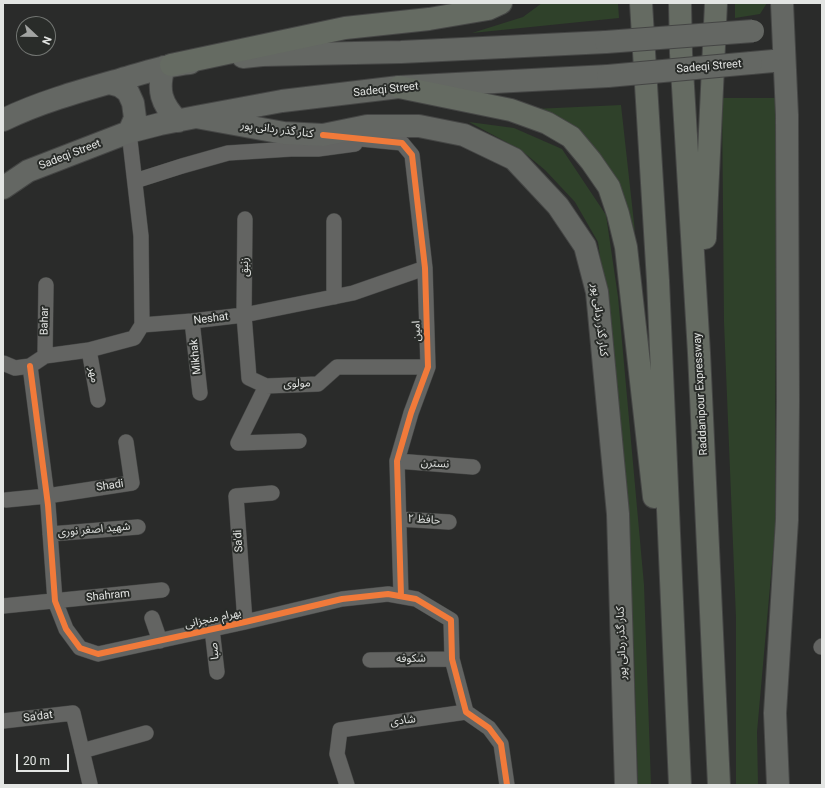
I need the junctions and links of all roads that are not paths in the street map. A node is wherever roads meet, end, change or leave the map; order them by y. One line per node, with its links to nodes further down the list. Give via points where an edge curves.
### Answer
1 (502, 3): 8 (highway, via 488,9 429,20 345,28)
2 (641, 3): 57 (highway, via 658,289)
3 (680, 3): 27 (highway, Raddanipour Expressway)
4 (716, 3): 27 (highway)
5 (782, 3): 6 (main road)
6 (783, 29): 7 (main road); 8 (main road, bridge, via 606,42 401,52 262,55)
7 (784, 60): 10 (main road, Sadeqi Street, bridge, via 608,76); 68 (main road, via 788,264 787,520 775,713)
8 (168, 66): 9 (main road); 11 (main road, via 160,78 164,104)
9 (109, 82): 12 (main road, via 26,109); 13 (main road, via 128,92 135,118)
10 (400, 87): 11 (main road, Sadeqi Street, via 282,101); 57 (highway, via 512,110 547,123 570,137 609,187 626,247)
11 (187, 119): 13 (main road, Sadeqi Street); 14 (main road, کنار گذر ردانی پور, via 284,133)
12 (3, 120)
13 (129, 132): 16 (street); 17 (main road, Sadeqi Street, via 28,171)
14 (323, 135): 15 (street); 65 (main road, کنار گذر ردانی پور, via 367,126 419,126 464,136 514,159 558,206 585,246 597,292 618,514)
15 (402, 143): 16 (street, via 350,144 318,149 228,154); 20 (street, امین, via 412,155)
16 (135, 181): 25 (street, via 141,236)
17 (3, 188)
18 (245, 219): 23 (street, زنبق)
19 (334, 221): 22 (street)
20 (425, 268): 22 (street, Neshat); 31 (street, امین)
21 (46, 285): 28 (street, Bahar)
22 (334, 297): 23 (street, Neshat)
23 (244, 315): 24 (street, Neshat); 32 (street, via 249,378)
24 (192, 322): 25 (street, Neshat); 33 (street, Mikhak)
25 (142, 325): 26 (street, via 134,338)
26 (89, 350): 28 (street); 34 (street, مهر)
27 (699, 353): 67 (highway, Raddanipour Expressway)
28 (45, 356): 30 (street)
29 (3, 363): 30 (street, via 16,368)
30 (30, 366): 40 (street, بهرام منجزانی)
31 (428, 367): 32 (street, مولوی, via 337,367 318,384); 37 (street, امین)
32 (266, 386): 35 (street, via 238,443)
33 (200, 394)
34 (98, 400)
35 (299, 441)
36 (126, 442): 40 (street, Shadi, via 132,483)
37 (397, 461): 38 (street, نسترن); 42 (street, امین)
38 (473, 467)
39 (272, 492): 51 (street, Sa'di, via 236,496)
40 (47, 496): 41 (street); 45 (street, بهرام منجزانی)
41 (6, 500)
42 (399, 518): 43 (street, حافظ ۲); 47 (street, امین)
43 (449, 522)
44 (138, 527): 45 (street, شهید اصغر نوری)
45 (50, 534): 48 (street, بهرام منجزانی)
46 (162, 590): 48 (street, Shahram)
47 (401, 596): 51 (street, بهرام منجزانی, via 388,594 342,599); 54 (street, بهرام منجزانی, via 416,599 451,620)
48 (55, 602): 49 (street, Shahram); 53 (street, بهرام منجزانی, via 66,629 80,648 98,654)
49 (3, 606)
50 (152, 618): 53 (street)
51 (245, 622): 52 (street, بهرام منجزانی)
52 (212, 629): 53 (street, بهرام منجزانی); 56 (street, صبا)
53 (160, 641)
54 (452, 659): 55 (street, شکوفه); 58 (street, بهرام منجزانی)
55 (370, 660)
56 (216, 672)
57 (675, 676): 66 (highway)
58 (466, 712): 63 (street, شادی, via 340,730 337,754); 64 (street, via 489,728 501,744)
59 (3, 721): 61 (street, Sa'dat, via 74,713)
60 (146, 732): 61 (street)
61 (82, 751): 62 (street)
62 (90, 784)
63 (347, 785)
64 (507, 785)
65 (626, 785)
66 (680, 785)
67 (719, 785)
68 (778, 785)

